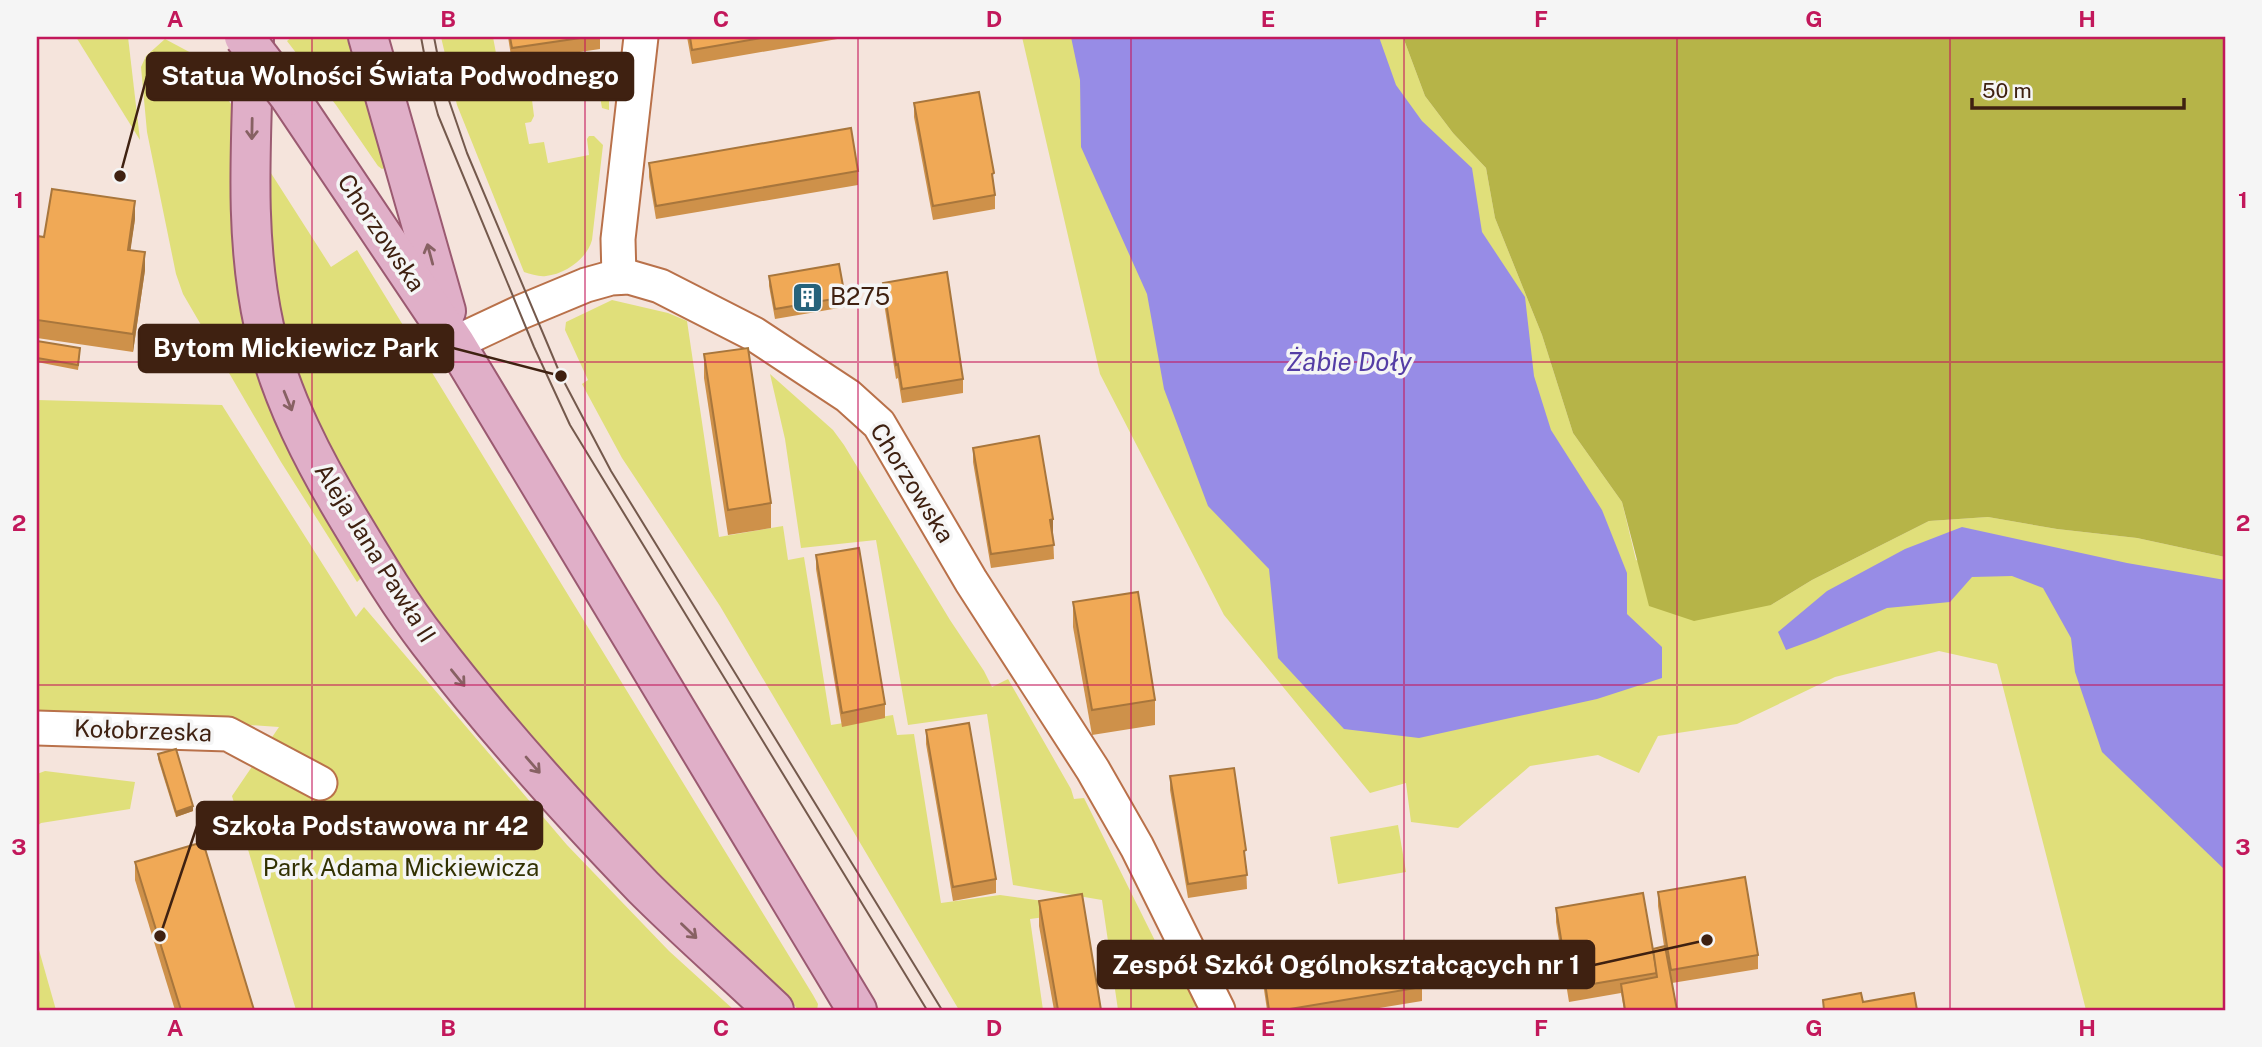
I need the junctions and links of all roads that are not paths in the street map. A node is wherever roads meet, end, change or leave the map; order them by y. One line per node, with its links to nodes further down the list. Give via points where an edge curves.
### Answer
1 (244, 37): 6 (main road, Chorzowska, bridge, via 289,96)
2 (254, 37): 9 (main road, Aleja Jana Pawła II, one-way to 9, via 251,172 255,281 275,369 338,501 383,575 474,699 643,886)
3 (368, 37): 6 (main road, one-way to 3)
4 (641, 37): 5 (street, via 618,239)
5 (619, 277): 6 (street, via 586,285); 11 (street, Chorzowska, via 660,286 754,334 839,390 879,424 971,581 1120,816)
6 (455, 343): 10 (main road, Chorzowska)
7 (37, 728): 8 (street, Kołobrzeska, via 228,734)
8 (320, 783)
9 (774, 1010)
10 (856, 1010)
11 (1218, 1010)

